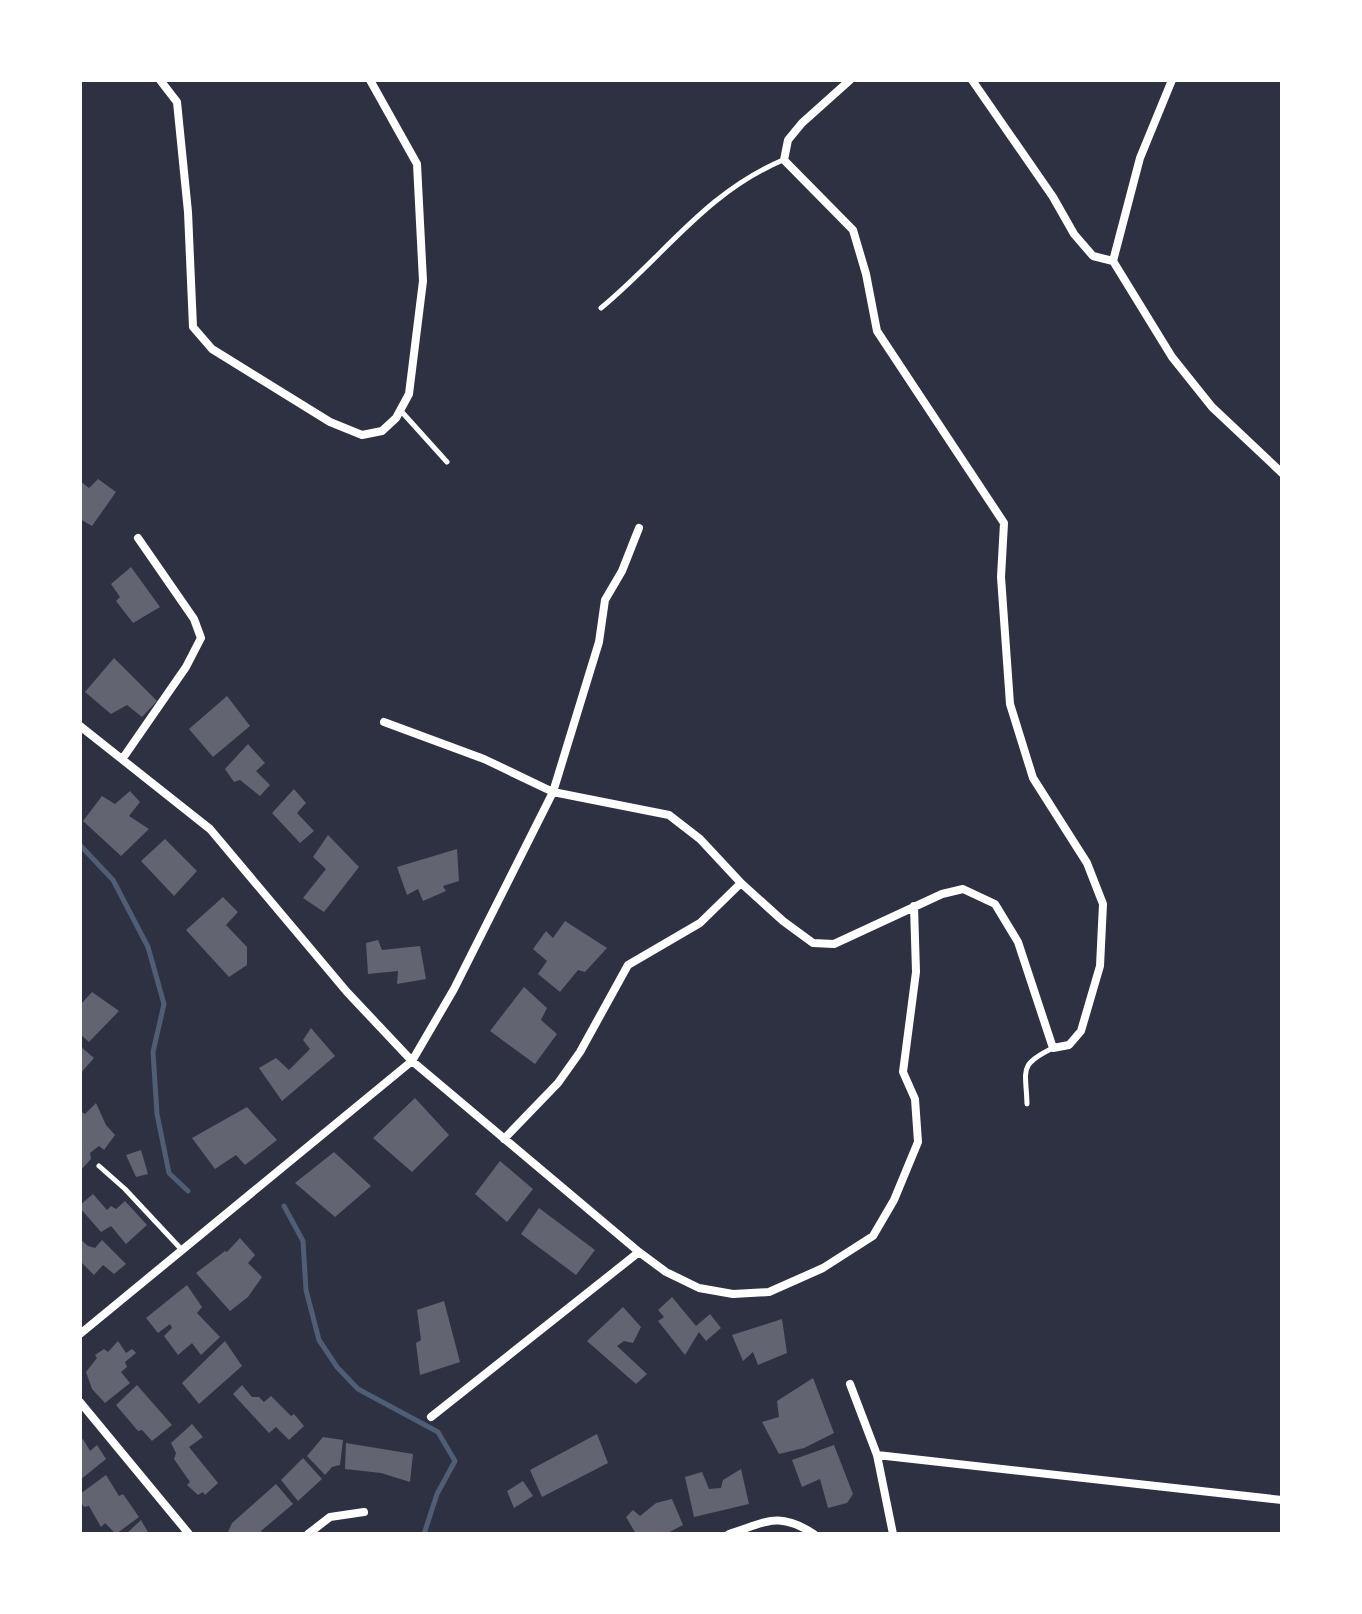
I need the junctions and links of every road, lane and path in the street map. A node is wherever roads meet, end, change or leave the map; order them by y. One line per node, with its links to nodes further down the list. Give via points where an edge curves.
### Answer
1 (160, 80): 9 (street, via 177,102 193,327 212,349 330,422 362,435 382,431)
2 (370, 80): 9 (street, via 417,164 423,281 409,394)
3 (850, 80): 6 (street, via 796,130)
4 (972, 80): 7 (street, via 1074,234 1093,256)
5 (1172, 80): 7 (street, via 1140,158)
6 (784, 160): 8 (lane, via 729,189); 20 (street, via 853,230 877,331 1004,523 1001,577 1010,704 1033,778 1087,863 1103,904 1100,966 1081,1031 1069,1045)
7 (1113, 261): 11 (street, via 1172,357 1203,396)
8 (601, 308)
9 (400, 410): 10 (lane)
10 (447, 462)
11 (1282, 473)
12 (639, 528): 17 (street, via 605,600 587,689)
13 (138, 538): 16 (street, via 194,619 201,638)
14 (384, 722): 17 (street, via 484,759)
15 (80, 726): 16 (street)
16 (123, 758): 21 (street, via 210,829)
17 (553, 792): 18 (street, via 669,815); 21 (street)
18 (741, 883): 19 (street, via 813,943 834,944); 23 (street, via 700,923 628,965 558,1083)
19 (914, 906): 20 (street, via 963,889 995,904 1018,942); 26 (street, via 916,972 903,1072 915,1099 918,1142 873,1236 823,1268 769,1292 733,1294 699,1288)
20 (1053, 1048): 22 (lane, via 1031,1059 1026,1068)
21 (412, 1061): 23 (street); 25 (street)
22 (1027, 1104)
23 (504, 1139): 26 (street)
24 (99, 1166): 25 (lane)
25 (182, 1250): 27 (street)
26 (639, 1252): 30 (street)
27 (80, 1334)
28 (850, 1384): 31 (street)
29 (80, 1402): 34 (street)
30 (431, 1417)
31 (877, 1455): 32 (street); 38 (street)
32 (1282, 1500)
33 (364, 1512): 35 (street, via 330,1517)
34 (189, 1534)
35 (308, 1534)
36 (729, 1534): 37 (street, via 776,1519 796,1522)
37 (814, 1534)
38 (893, 1534)

